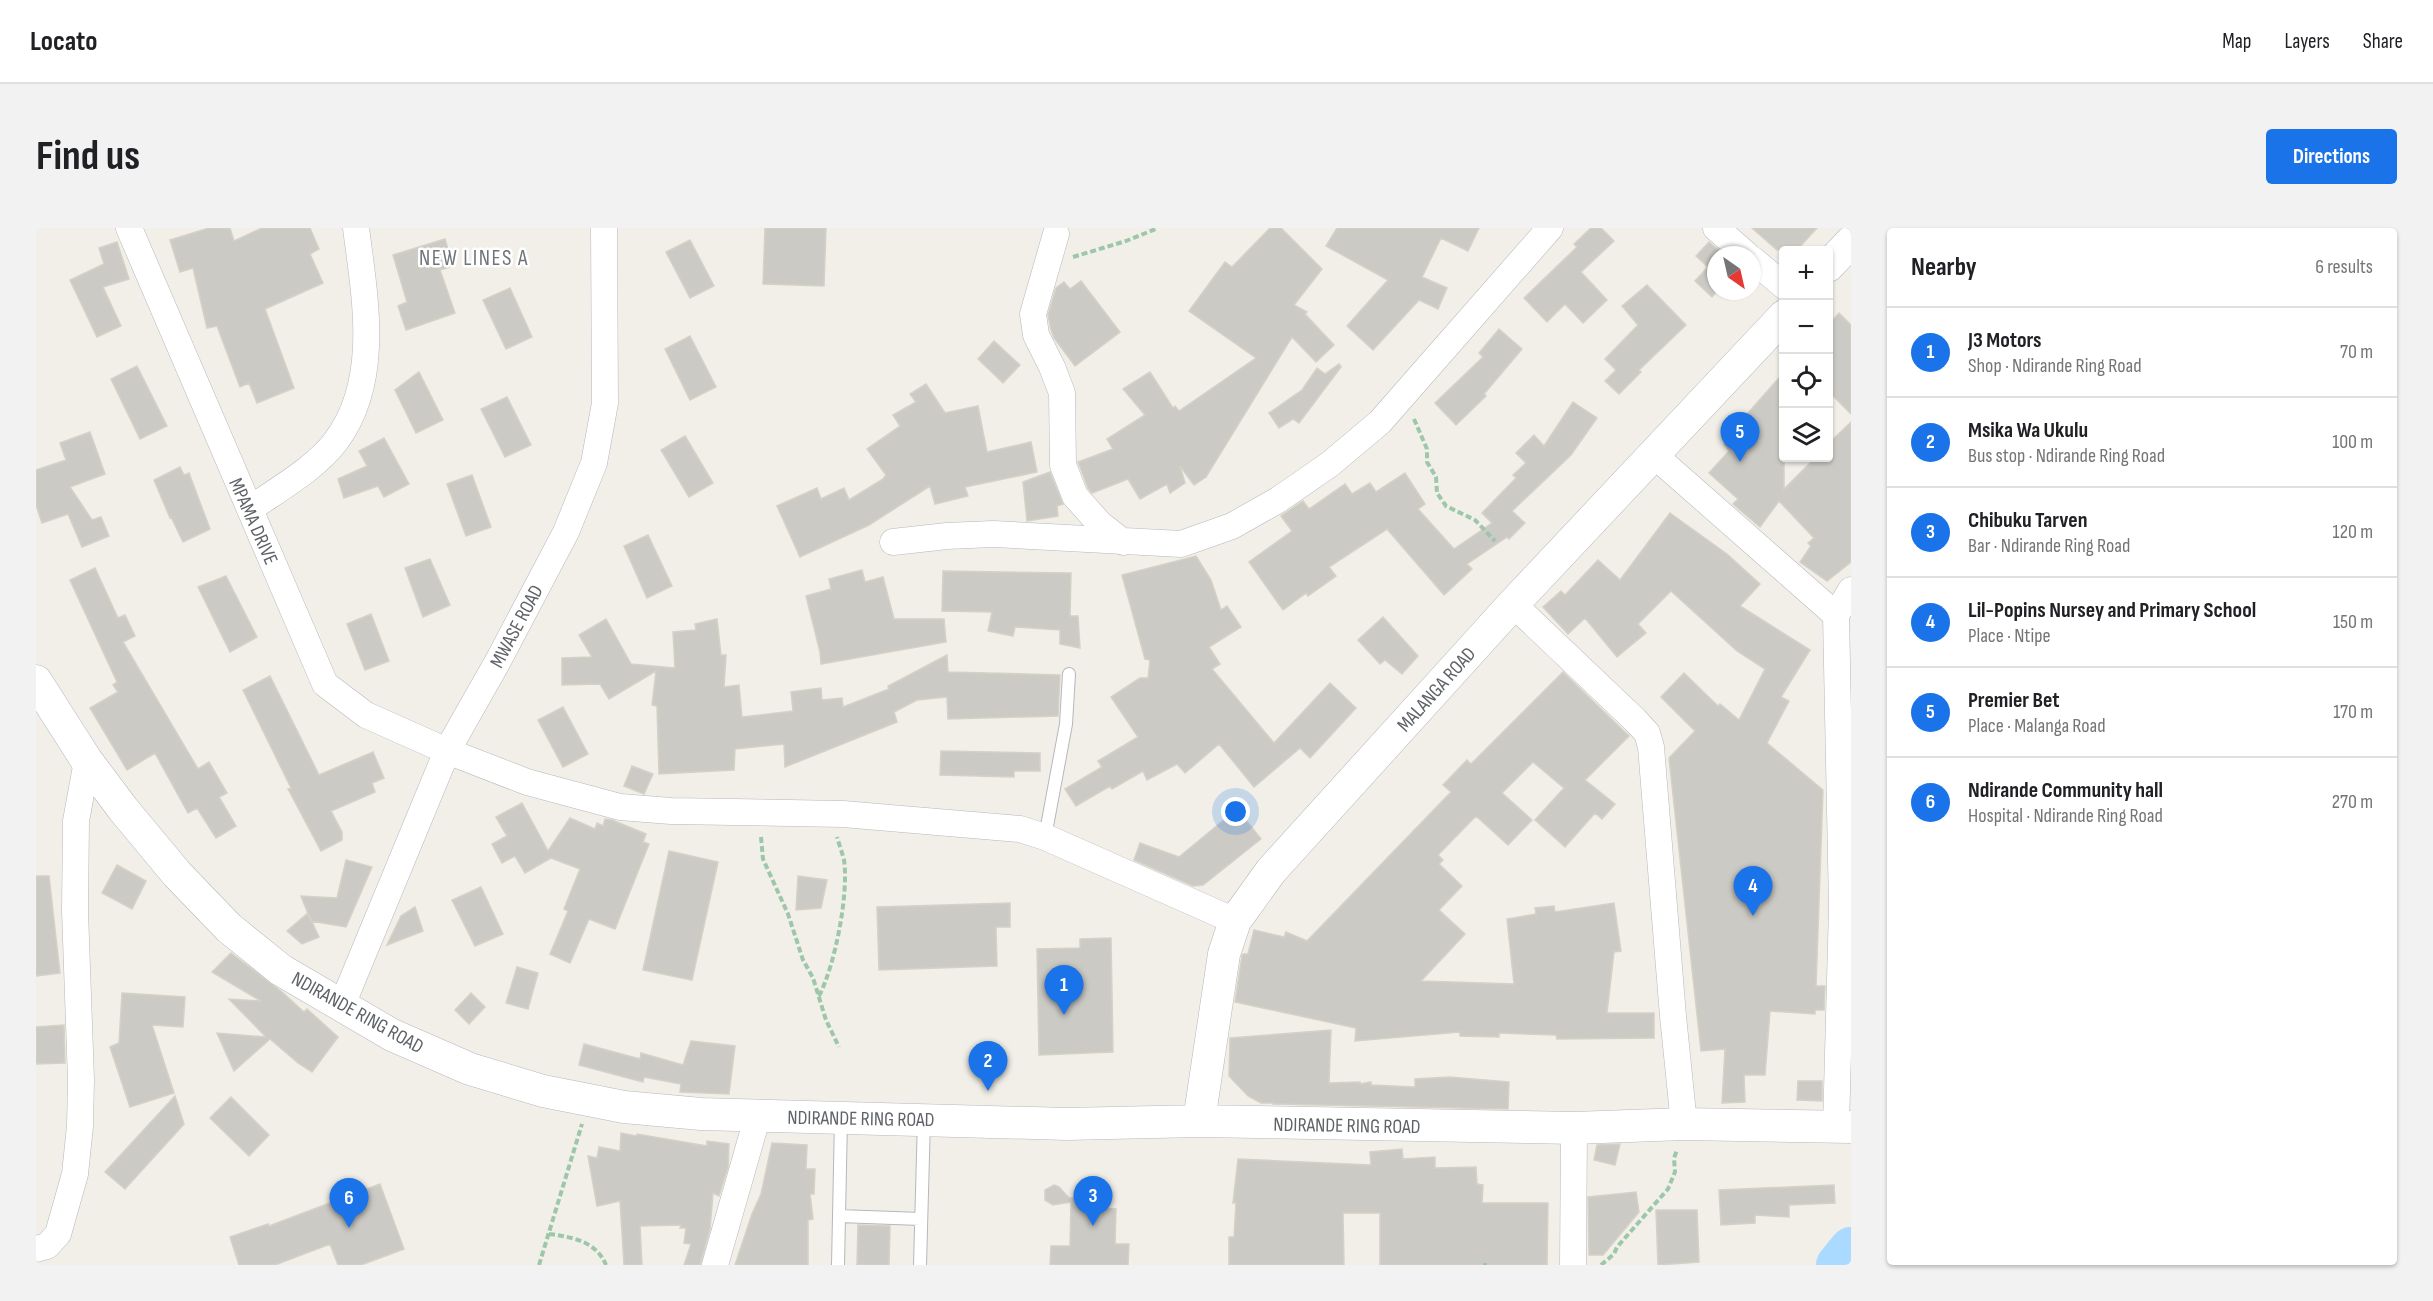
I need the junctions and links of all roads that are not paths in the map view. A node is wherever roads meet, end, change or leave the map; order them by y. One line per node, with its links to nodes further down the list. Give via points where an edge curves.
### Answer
1 (129, 228): 14 (street, MPAMA DRIVE)
2 (356, 228): 14 (street, via 366,341 361,391 335,443 313,464)
3 (604, 228): 22 (street, MWASE ROAD, via 605,403 594,463 566,532)
4 (1550, 228): 16 (street, via 1380,422 1330,464 1232,526 1181,544)
5 (1716, 228): 8 (street)
6 (1056, 234): 16 (street, via 1033,314 1036,335 1062,393 1063,465 1075,496)
7 (1851, 242): 9 (street)
8 (1737, 246)
9 (1833, 262)
10 (1761, 267): 11 (street)
11 (1779, 282)
12 (1779, 321): 13 (street, MALANGA ROAD)
13 (1654, 455): 18 (street, MALANGA ROAD); 19 (street)
14 (250, 509): 22 (street, MPAMA DRIVE, via 325,684 366,715)
15 (893, 542): 16 (street, via 993,534)
16 (1123, 542)
17 (1851, 590): 19 (street)
18 (1513, 604): 26 (street, MALANGA ROAD, via 1271,871); 32 (street, via 1647,733 1672,1016)
19 (1836, 615): 25 (street)
20 (1069, 674): 24 (lane, via 1066,724)
21 (36, 681): 23 (street, NDIRANDE RING ROAD)
22 (447, 751): 24 (street, MPAMA DRIVE, via 527,782 620,807 843,814 996,826); 27 (street, MWASE ROAD)
23 (87, 761): 27 (street, NDIRANDE RING ROAD, via 177,874 229,928 281,970); 37 (street, via 76,821 81,1126 75,1174 58,1234 47,1246)
24 (1045, 837): 26 (street, MPAMA DRIVE)
25 (1846, 907): 33 (street)
26 (1235, 921): 31 (street, MALANGA ROAD, via 1224,954)
27 (342, 1005): 28 (street, NDIRANDE RING ROAD, via 392,1035 470,1069 543,1091 624,1107)
28 (758, 1115): 29 (street, NDIRANDE RING ROAD); 38 (street)
29 (841, 1118): 30 (street, NDIRANDE RING ROAD); 35 (lane)
30 (924, 1119): 31 (street, NDIRANDE RING ROAD, via 1067,1124); 36 (lane)
31 (1198, 1121): 34 (street, NDIRANDE RING ROAD)
32 (1686, 1124): 33 (street, NDIRANDE RING ROAD); 34 (street, NDIRANDE RING ROAD)
33 (1844, 1127)
34 (1574, 1128): 41 (street)
35 (839, 1216): 36 (lane); 39 (lane)
36 (921, 1219): 40 (lane)
37 (36, 1249)
38 (715, 1265)
39 (838, 1265)
40 (920, 1265)
41 (1573, 1265)

